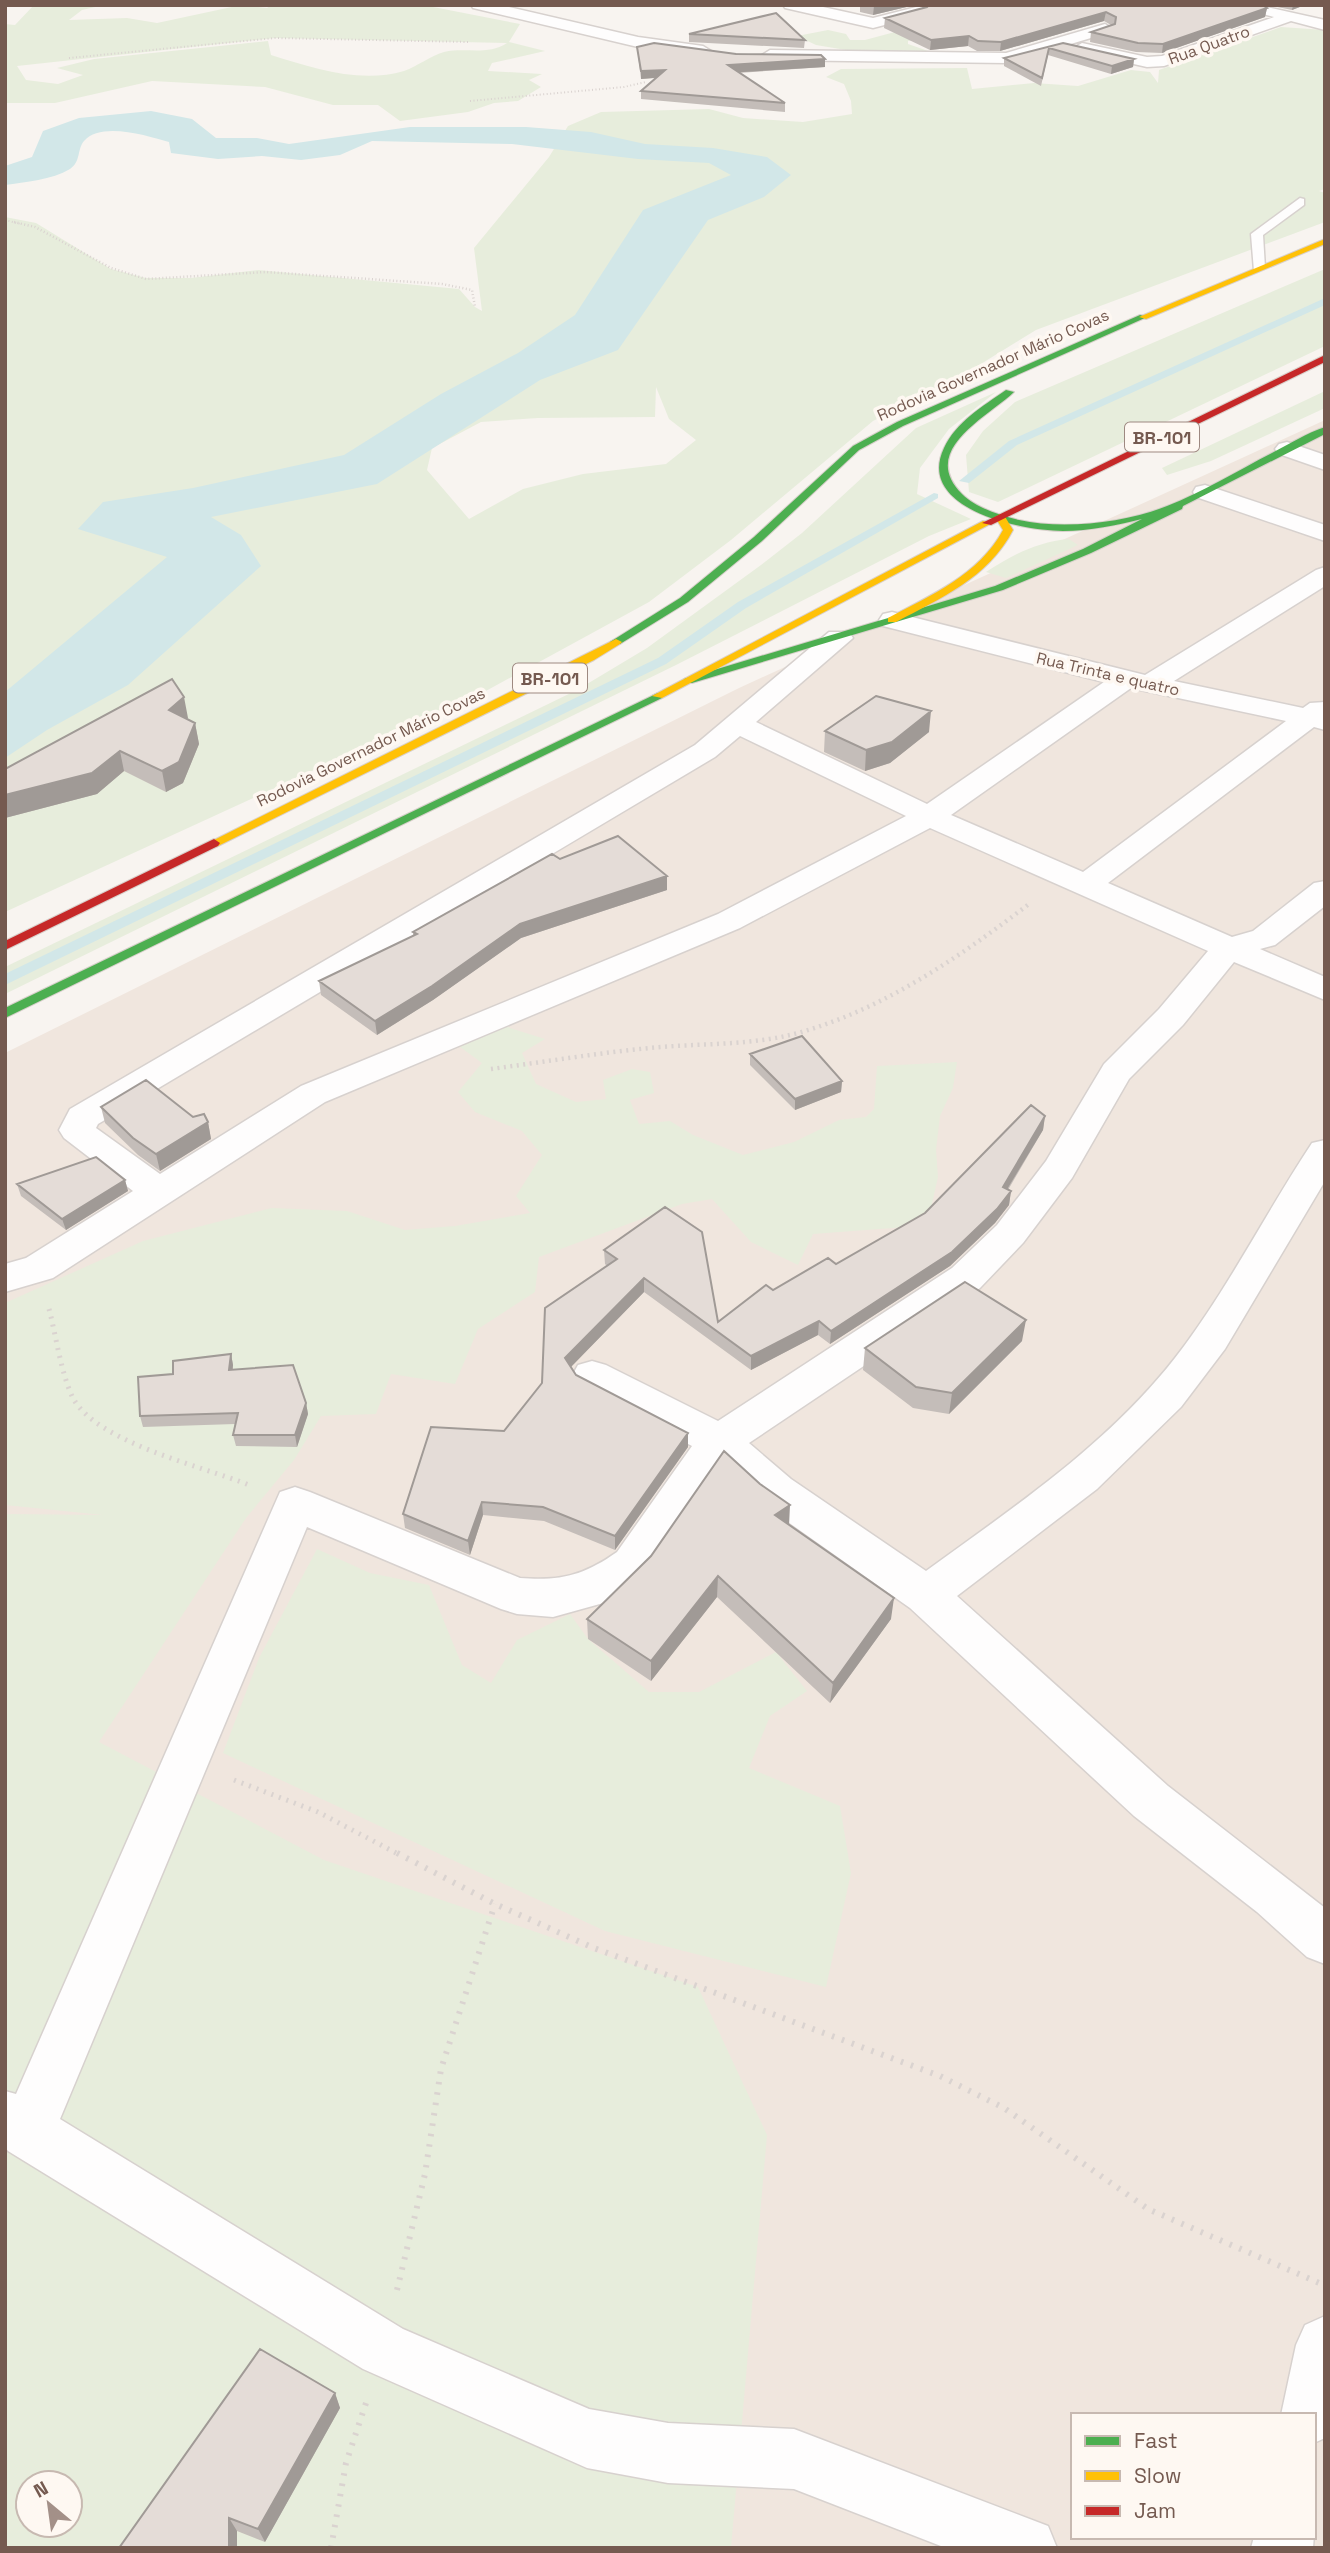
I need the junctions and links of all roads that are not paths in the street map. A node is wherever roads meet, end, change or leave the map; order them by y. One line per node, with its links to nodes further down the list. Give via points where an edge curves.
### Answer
1 (479, 5): 9 (street, via 638,42)
2 (790, 5): 4 (street, via 873,23)
3 (1248, 5): 5 (street)
4 (920, 11)
5 (1288, 17): 6 (street); 8 (street, Rua Quatro, via 1164,61 1136,60)
6 (1325, 25)
7 (1105, 29): 8 (street)
8 (1054, 42): 10 (street, via 1000,58)
9 (723, 53)
10 (749, 54)
11 (1300, 202): 13 (lane, via 1257,234)
12 (1325, 241): 13 (main road, Rodovia Governador Mário Covas / BR-101)
13 (1259, 268): 14 (main road, Rodovia Governador Mário Covas / BR-101)
14 (1058, 355): 21 (main road, via 965,426 946,453 944,477 949,488 964,503); 35 (main road, Rodovia Governador Mário Covas / BR-101, via 900,424 856,449 684,600 590,658)
15 (1325, 358): 21 (main road, BR-101)
16 (1325, 429): 17 (main road)
17 (1287, 449): 18 (street); 19 (main road)
18 (1325, 463)
19 (1205, 492): 20 (main road); 22 (street)
20 (1178, 507): 21 (main road, via 1092,526 1041,527); 24 (main road, via 1087,551)
21 (1000, 517): 25 (main road, via 1008,530 997,551 952,585); 28 (main road, BR-101)
22 (1325, 534)
23 (1325, 575): 29 (street)
24 (971, 598): 25 (main road); 27 (street, via 968,611 972,621)
25 (892, 620): 26 (main road); 27 (street, Rua Trinta e quatro)
26 (839, 638): 28 (main road); 31 (street)
27 (1001, 649): 29 (street, Rua Trinta e quatro)
28 (688, 681): 38 (main road, BR-101)
29 (1138, 682): 30 (street, Rua Trinta e quatro); 32 (street)
30 (1319, 715): 33 (street)
31 (737, 724): 32 (street); 40 (street, via 705,751 83,1117 77,1130 85,1139)
32 (929, 816): 33 (street); 40 (street, via 729,921 313,1094)
33 (1087, 884): 36 (street)
34 (1325, 890): 36 (street, via 1264,938)
35 (5, 946)
36 (1228, 948): 37 (street); 43 (street, via 1171,1017 1116,1072 1059,1169 1010,1234 966,1279)
37 (1325, 990)
38 (5, 1014)
39 (1325, 1152): 44 (street, via 1240,1292 1167,1396 1098,1463)
40 (158, 1191): 41 (street)
41 (22, 1273)
42 (592, 1376): 43 (street)
43 (720, 1441): 44 (street, via 776,1491); 46 (street, via 632,1565 591,1589 553,1599 490,1588 295,1504 186,1768)
44 (926, 1595): 45 (street, via 1151,1801)
45 (1325, 1940)
46 (16, 2125): 49 (street, via 383,2349 587,2438 667,2453 794,2459)
47 (1325, 2345): 48 (street)
48 (1310, 2413)
49 (1026, 2548)

